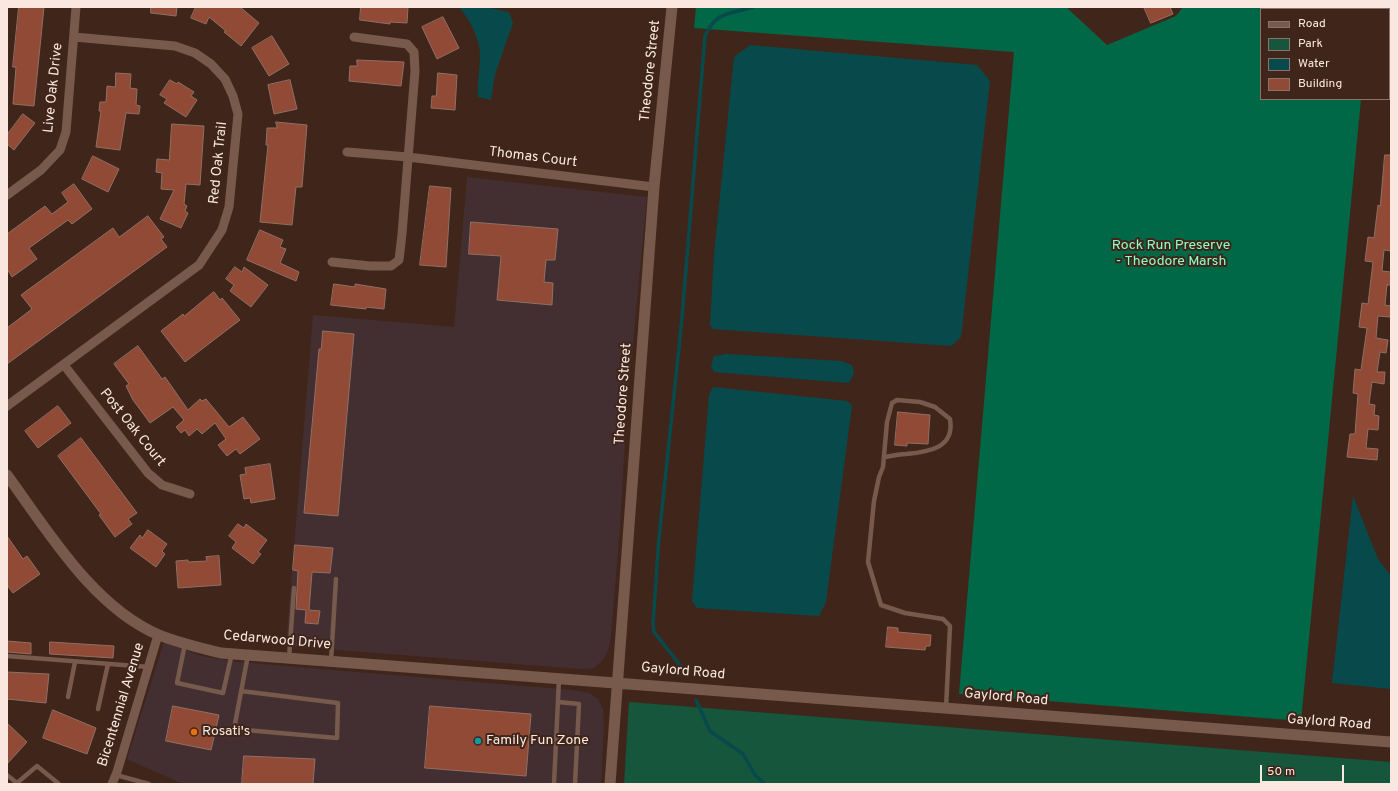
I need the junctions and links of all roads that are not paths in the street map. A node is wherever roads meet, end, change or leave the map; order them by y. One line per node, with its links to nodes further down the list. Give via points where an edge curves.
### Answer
1 (76, 7): 3 (street, Live Oak Drive)
2 (672, 7): 7 (street, Theodore Street)
3 (74, 37): 8 (street, Live Oak Drive, via 66,132 60,150 41,170); 10 (street, Red Oak Trail, via 175,46 195,53 211,64 225,79 238,114 229,207 222,230 213,246 199,265)
4 (354, 37): 6 (street, via 407,44 414,52 415,71)
5 (347, 152): 6 (street, Thomas Court)
6 (408, 157): 7 (street, Thomas Court); 9 (street, via 399,260 391,266)
7 (654, 187): 28 (street, Theodore Street)
8 (7, 195)
9 (332, 262)
10 (64, 365): 11 (street, Red Oak Trail); 14 (street, Post Oak Court, via 148,473 162,485)
11 (7, 406)
12 (885, 457): 12 (lane, via 887,422 892,403 897,400 920,402 935,407 950,419 951,428 948,436 939,447); 32 (lane, via 871,527 868,562 871,576 881,605 948,622 950,626)
13 (7, 475): 17 (street, Cedarwood Drive, via 80,574 116,609)
14 (190, 494)
15 (336, 579): 23 (lane)
16 (294, 588): 22 (lane)
17 (158, 635): 18 (street, Cedarwood Drive); 26 (street, Bicentennial Avenue)
18 (186, 644): 19 (street, Cedarwood Drive, via 196,648); 19 (lane, via 177,682 224,693)
19 (232, 653): 20 (street, Cedarwood Drive)
20 (248, 655): 22 (street, Cedarwood Drive); 29 (lane)
21 (7, 656): 24 (lane)
22 (289, 658): 23 (street, Cedarwood Drive)
23 (331, 661): 27 (street, Cedarwood Drive)
24 (75, 662): 25 (lane); 30 (lane)
25 (108, 664): 26 (lane); 33 (lane)
26 (149, 667): 36 (street, Bicentennial Avenue)
27 (560, 678): 28 (street, Cedarwood Drive); 31 (lane)
28 (618, 682): 32 (street, Gaylord Road); 41 (street, Theodore Street)
29 (241, 691): 29 (lane, via 234,729 337,738 338,703)
30 (68, 697)
31 (558, 702): 39 (lane); 40 (lane, via 579,704)
32 (946, 708): 34 (street, Gaylord Road)
33 (98, 709)
34 (1391, 742)
35 (7, 775): 37 (lane, via 17,783 37,766)
36 (114, 780): 38 (lane)
37 (58, 784)
38 (150, 784)
39 (554, 784)
40 (575, 784)
41 (610, 784)

